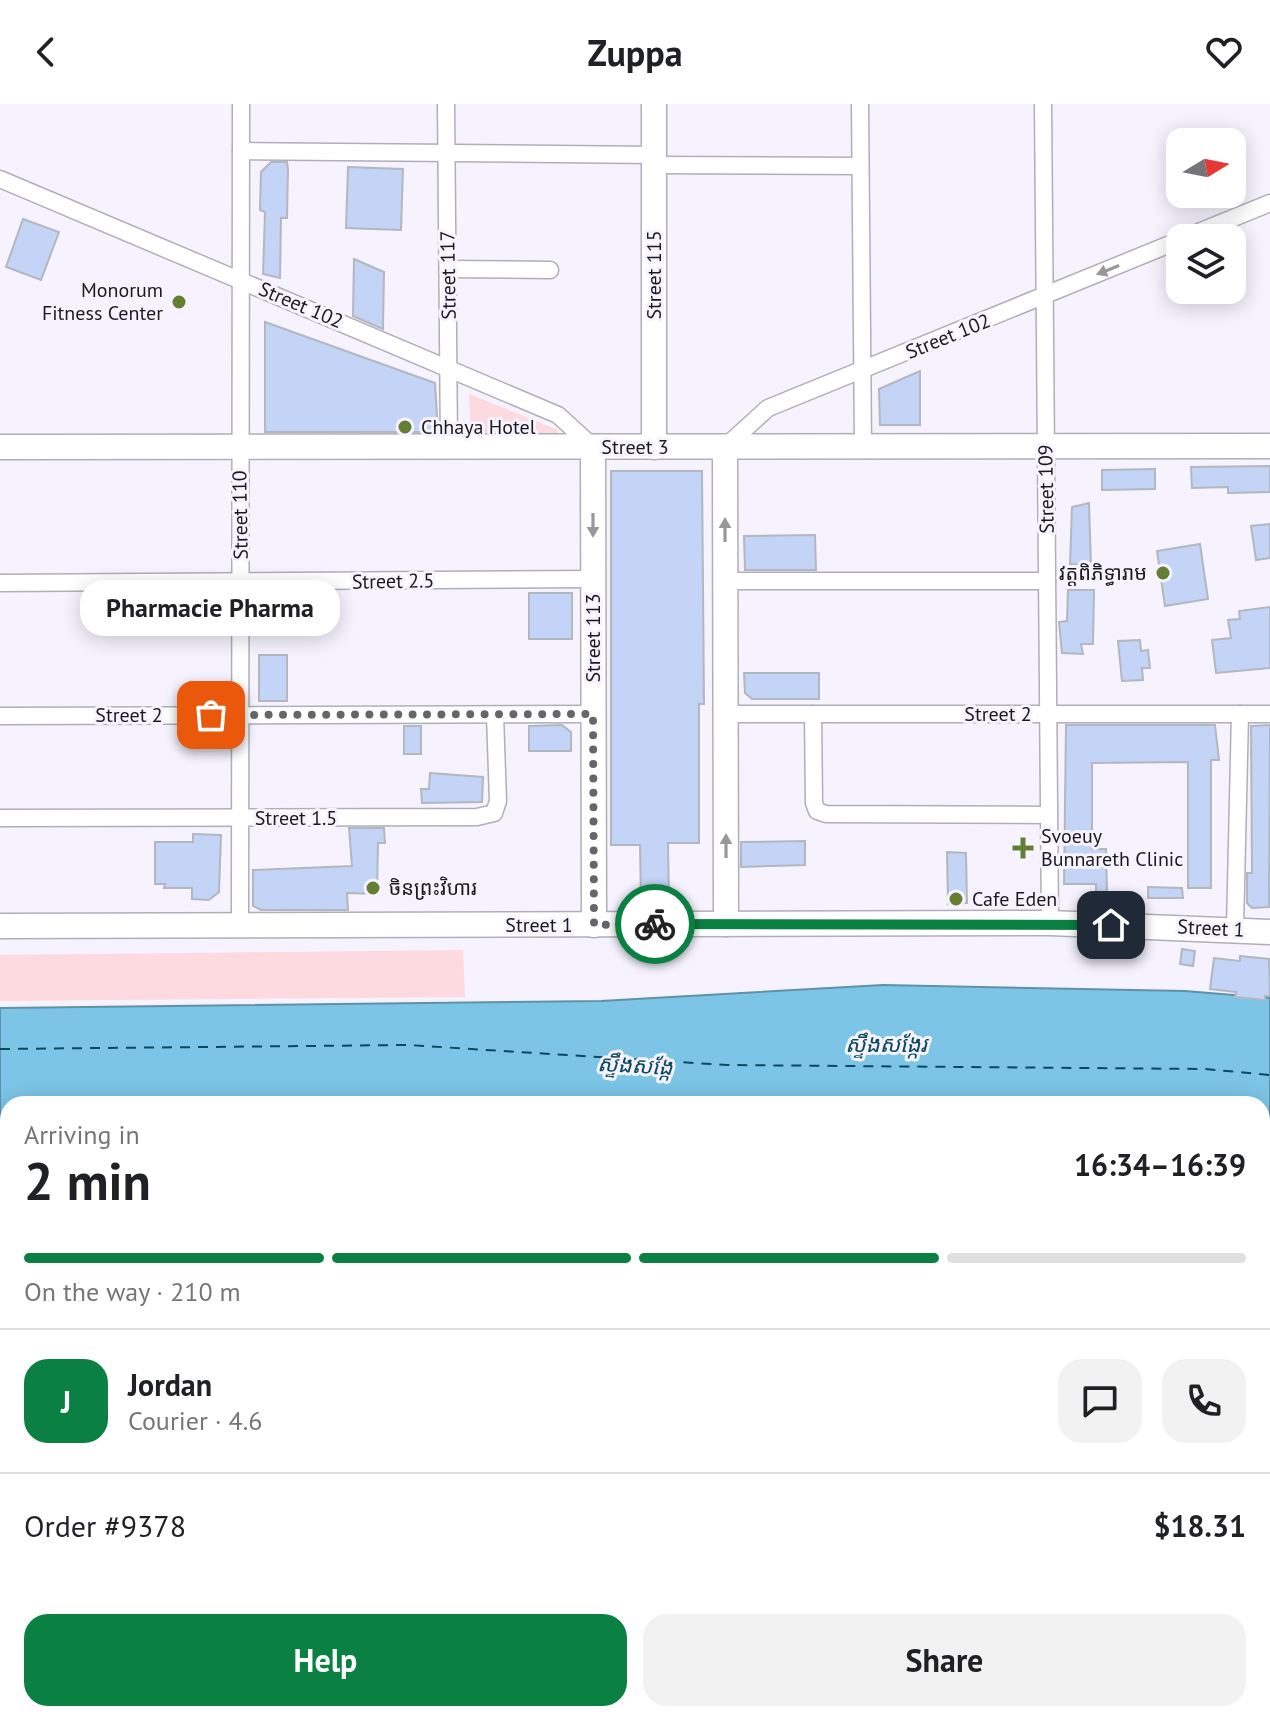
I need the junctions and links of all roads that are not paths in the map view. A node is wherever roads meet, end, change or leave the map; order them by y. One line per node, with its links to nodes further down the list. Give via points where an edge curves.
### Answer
1 (241, 104): 6 (street, Street 110)
2 (446, 104): 7 (street, Street 117)
3 (654, 104): 8 (street, Street 115)
4 (860, 104): 9 (street)
5 (1043, 104): 17 (street, Street 109)
6 (241, 151): 7 (street); 16 (street, Street 110)
7 (447, 155): 8 (street); 14 (street, Street 117)
8 (654, 160): 9 (street); 27 (street, Street 115)
9 (860, 166): 19 (street)
10 (0, 179): 16 (street, Street 102)
11 (1270, 203): 12 (street, Street 102)
12 (1219, 224)
13 (1166, 246): 17 (street, Street 102, one-way to 17)
14 (448, 269): 15 (street); 18 (street, Street 117)
15 (550, 270)
16 (241, 280): 18 (street, Street 102); 24 (street, Street 110)
17 (1044, 296): 19 (street, Street 102); 21 (street, Street 109)
18 (448, 367): 25 (street, Street 117); 26 (street, Street 102, via 558,415)
19 (862, 371): 20 (street); 28 (street, Street 102, via 768,408)
20 (863, 446): 21 (street, Street 3); 28 (street, Street 3)
21 (1046, 446): 22 (street, Street 3); 31 (street, Street 109)
22 (1270, 446)
23 (0, 447): 24 (street, Street 3)
24 (239, 447): 25 (street, Street 3); 33 (street, Street 110)
25 (449, 447): 26 (street, Street 3)
26 (593, 447): 27 (street, Street 3); 29 (street, Street 113, one-way to 29)
27 (654, 447): 28 (street, Street 3)
28 (725, 447): 30 (street, one-way to 28)
29 (593, 579): 33 (street, Street 2.5); 34 (street, Street 113)
30 (725, 581): 31 (street); 35 (street)
31 (1047, 581): 37 (street, Street 109)
32 (0, 583): 33 (street, Street 2.5)
33 (241, 583): 40 (street, Street 110)
34 (593, 714): 41 (street, Street 2); 48 (street, Street 113)
35 (725, 714): 36 (street, Street 2); 47 (street, one-way to 35)
36 (813, 714): 37 (street, Street 2); 43 (street, via 817,811)
37 (1048, 714): 38 (street, Street 2); 43 (street, Street 109)
38 (1240, 714): 39 (street, Street 2); 51 (street)
39 (1270, 714)
40 (241, 715): 41 (street, Street 2); 42 (street, Street 2); 45 (street, Street 110)
41 (495, 715): 45 (street, Street 1.5, via 494,813)
42 (0, 716)
43 (1049, 815): 46 (street, Street 109)
44 (0, 818): 45 (street, Street 1.5)
45 (241, 818): 50 (street, Street 110)
46 (1050, 923): 47 (street, Street 1); 51 (street, Street 1)
47 (726, 924): 48 (street, Street 1)
48 (594, 925): 50 (street, Street 1)
49 (0, 926): 50 (street, Street 1)
50 (240, 926)
51 (1235, 928): 52 (street, Street 1)
52 (1270, 932)

